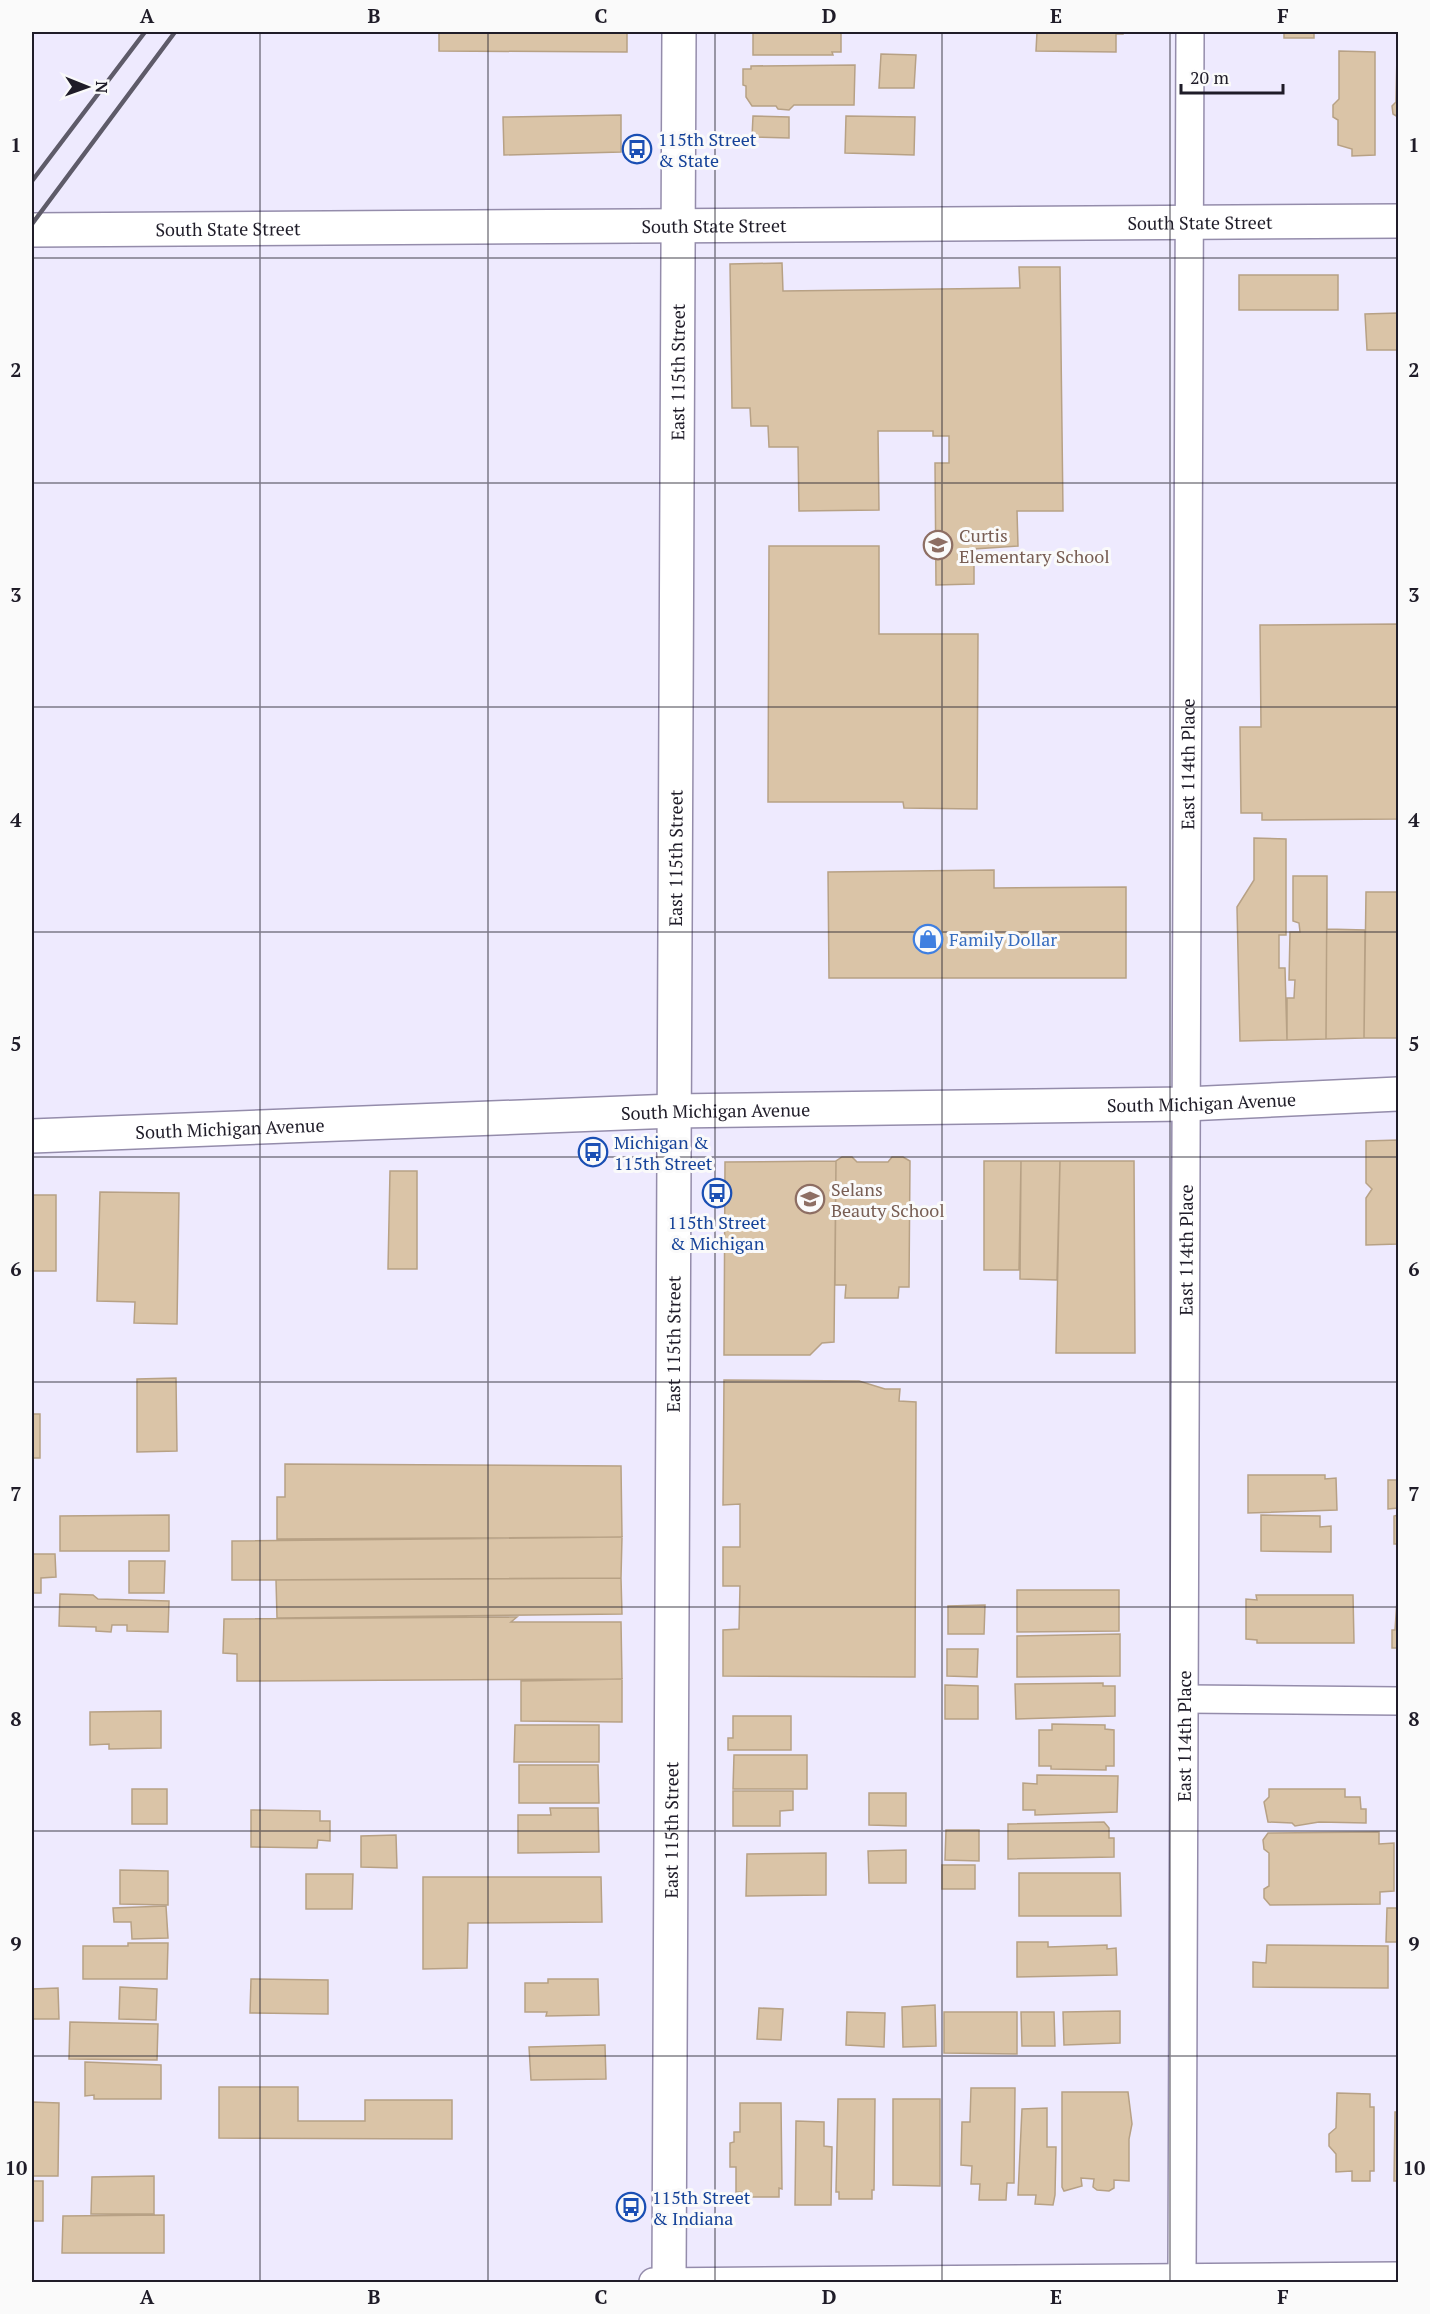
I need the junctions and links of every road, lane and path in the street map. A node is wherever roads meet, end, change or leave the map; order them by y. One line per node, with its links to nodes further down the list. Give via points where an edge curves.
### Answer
1 (679, 32): 5 (street, East 115th Street)
2 (1190, 32): 4 (street, East 114th Place)
3 (1398, 221): 4 (street, South State Street)
4 (1190, 222): 5 (street, South State Street); 8 (street, East 114th Place)
5 (678, 225): 6 (street, South State Street); 9 (street, East 115th Street)
6 (32, 230)
7 (1398, 1094): 8 (street, South Michigan Avenue)
8 (1186, 1104): 9 (street, South Michigan Avenue); 11 (street, East 114th Place)
9 (674, 1112): 10 (street, South Michigan Avenue); 16 (street, East 115th Street)
10 (32, 1136)
11 (1185, 1699): 12 (street); 14 (street, East 114th Place)
12 (1398, 1701)
13 (1398, 2276): 14 (street)
14 (1182, 2278): 15 (street)
15 (911, 2281): 16 (street)
16 (664, 2282)

